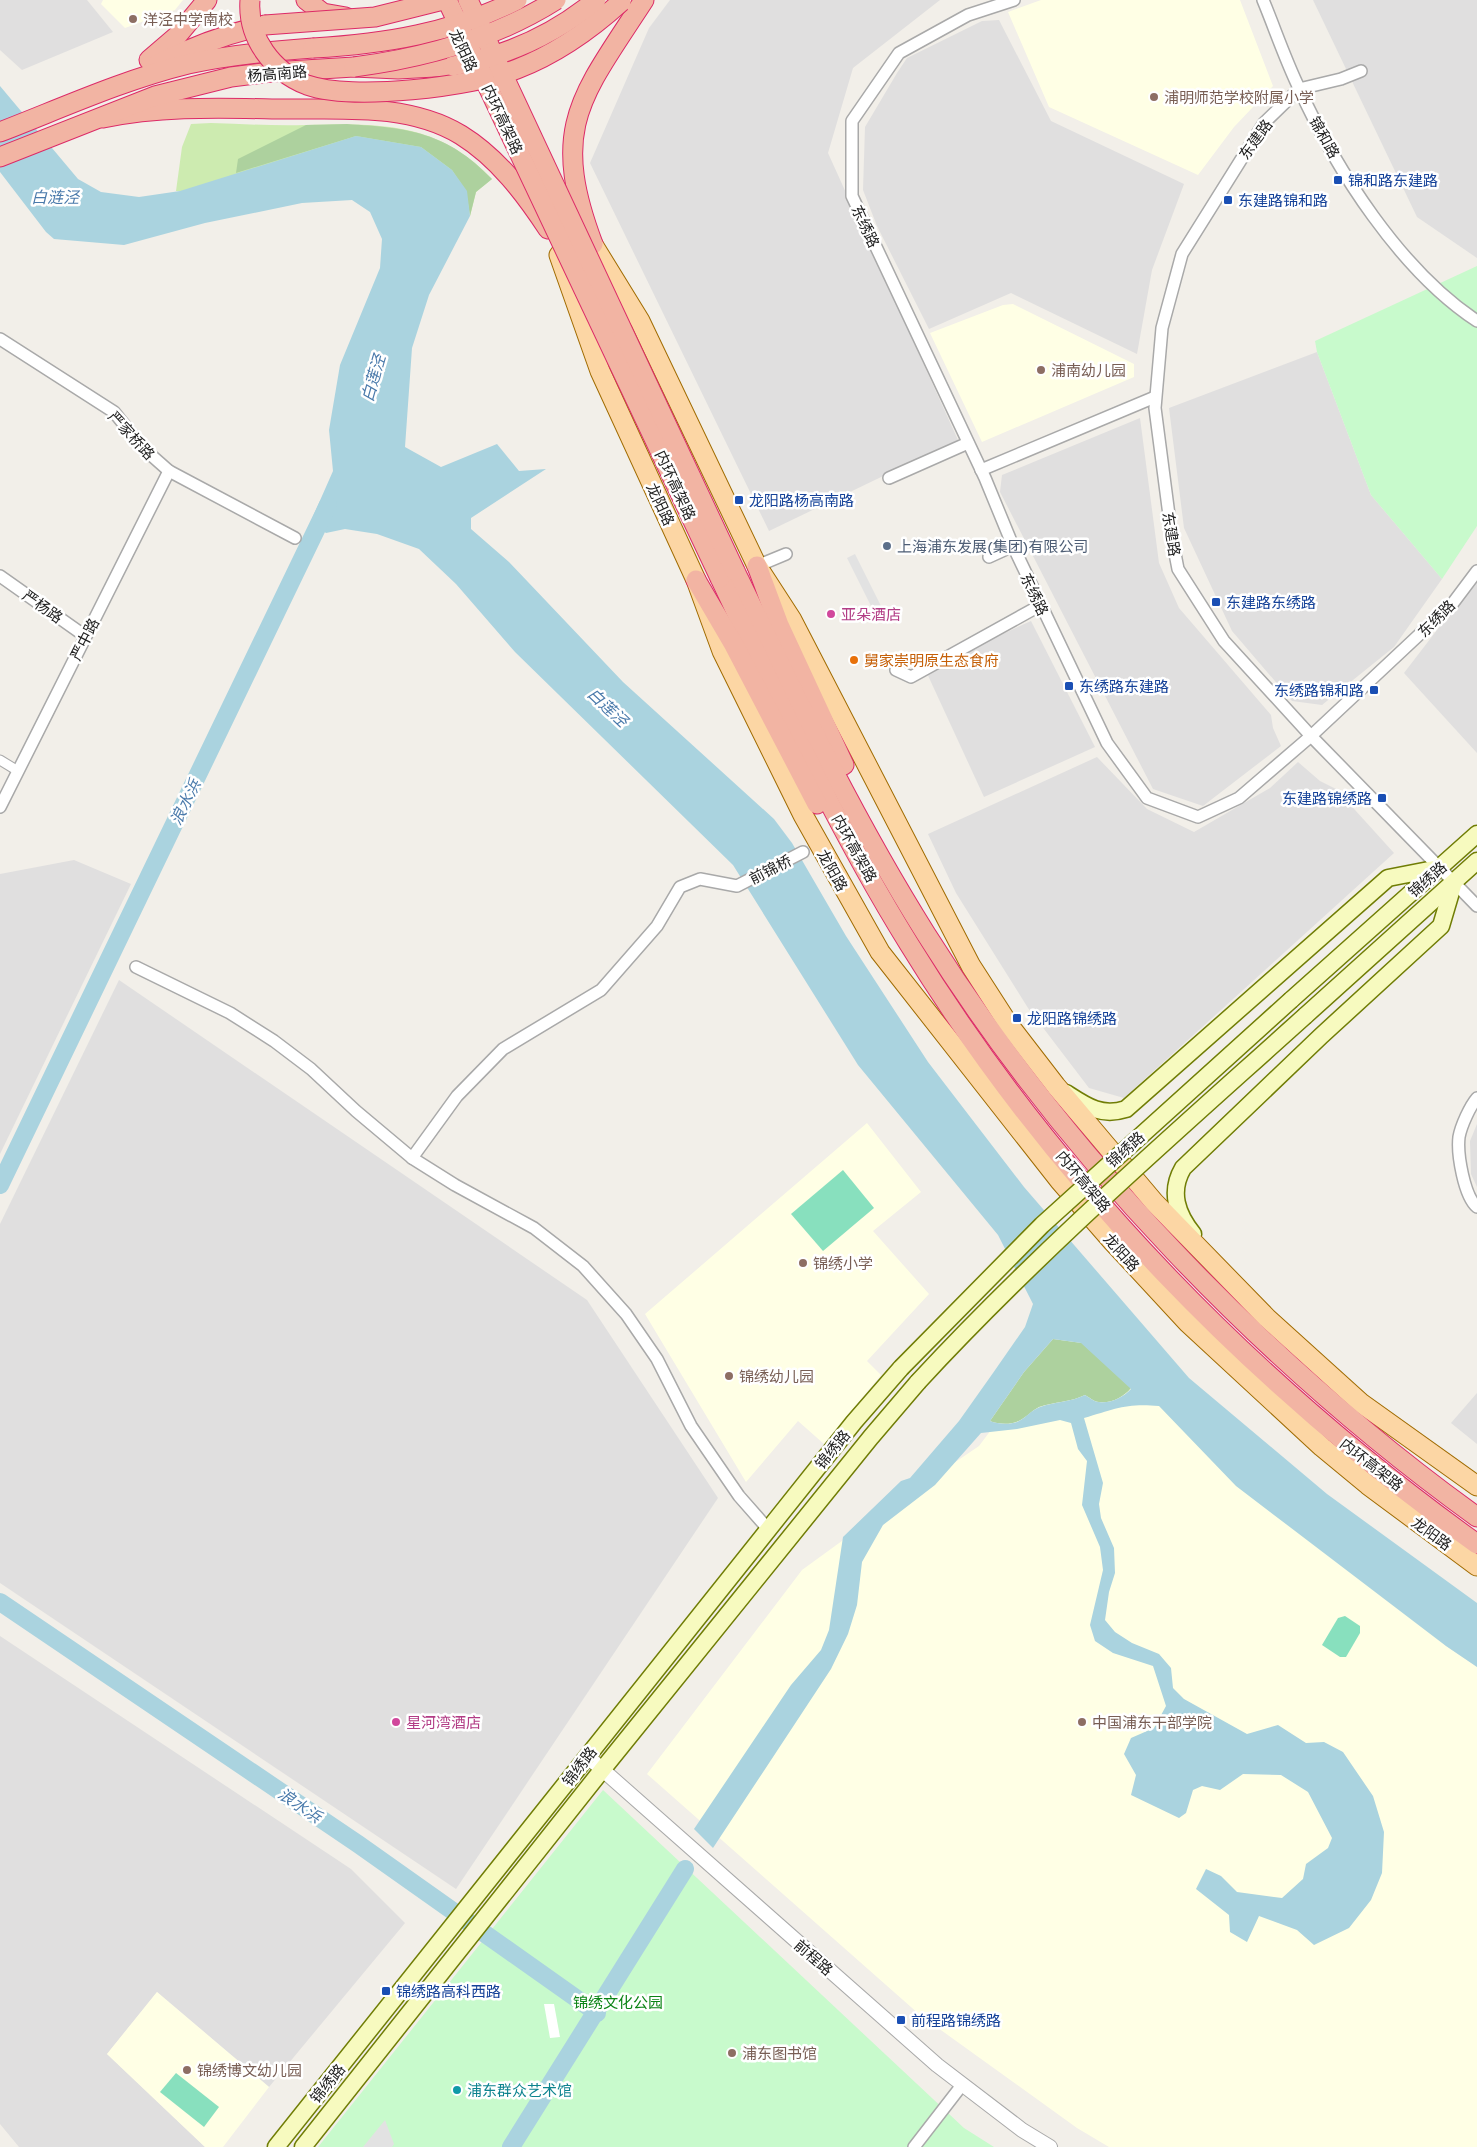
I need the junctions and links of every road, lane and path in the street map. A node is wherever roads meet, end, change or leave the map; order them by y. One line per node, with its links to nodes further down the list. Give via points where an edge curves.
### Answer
1 (207, 0): 18 (highway, via 160,51)
2 (250, 0): 13 (highway, bridge, via 256,37 265,54 279,69 309,85 361,91 432,88 515,70 548,56 577,38)
3 (306, 0): 14 (highway, bridge, via 323,13 342,17)
4 (444, 0): 14 (highway, bridge); 22 (main road, 龙阳路); 37 (highway, 内环高架路, bridge)
5 (468, 0): 37 (highway, 内环高架路, bridge)
6 (472, 0): 23 (main road, 龙阳路, via 553,173)
7 (517, 0): 18 (highway, 杨高南路, bridge, via 438,31 386,42 264,51 186,65)
8 (556, 0): 15 (highway, 杨高南路, bridge, via 522,19 472,40 409,58)
9 (596, 0): 15 (highway, bridge, via 539,38 479,61 427,69)
10 (644, 0): 23 (highway, via 584,95 573,130 572,170)
11 (1014, 0): 27 (street, 东绣路, via 968,15 899,53 852,121 852,196)
12 (1263, 0): 17 (street, 锦和路)
13 (622, 1)
14 (375, 17): 18 (highway, bridge, via 265,25 232,32 200,43)
15 (354, 67): 19 (highway, 杨高南路, via 263,73 194,85 155,96)
16 (1361, 71): 17 (street)
17 (1299, 89): 24 (street, 锦和路, via 1346,176 1396,246 1453,306); 26 (street, 东建路, via 1264,123 1182,254 1162,328)
18 (91, 96): 20 (highway, 杨高南路)
19 (103, 118): 21 (highway, 杨高南路); 22 (highway, via 131,112 185,108 364,110 414,116 435,122 480,148 516,184)
20 (0, 132)
21 (0, 158)
22 (548, 229): 39 (main road, 龙阳路, via 608,389)
23 (593, 244): 35 (main road, 龙阳路, via 653,344)
24 (1477, 321)
25 (0, 339): 29 (street, 严家桥路, via 114,412 143,448)
26 (1154, 397): 28 (street); 43 (street, 东建路, via 1178,568 1224,640)
27 (968, 443): 28 (street, 东绣路); 30 (street)
28 (981, 470): 32 (street, 东绣路)
29 (169, 471): 31 (street, 严家桥路); 41 (street, 严中路)
30 (889, 478)
31 (295, 538)
32 (1012, 546): 34 (street); 40 (street, 东绣路)
33 (786, 554): 35 (street)
34 (989, 558)
35 (757, 566): 53 (highway, via 779,625); 56 (main road, 龙阳路, via 792,620 975,974)
36 (1477, 571): 43 (street, 东绣路, via 1453,603)
37 (728, 575): 53 (highway, 内环高架路, via 845,794); 54 (highway, 内环高架路, via 830,801)
38 (0, 576): 41 (street, 严杨路)
39 (696, 580): 54 (highway, via 824,816 856,869); 67 (main road, 龙阳路, via 722,651 761,734 873,941 1012,1121 1112,1241 1226,1360 1368,1485)
40 (1040, 605): 42 (street, via 911,677); 43 (street, 东绣路, via 1107,744 1147,798 1198,817 1239,798)
41 (85, 636): 45 (street, 严中路)
42 (896, 670)
43 (1311, 736): 50 (street, 东建路)
44 (0, 760): 45 (street)
45 (18, 771): 46 (street, 严中路)
46 (0, 807)
47 (1477, 834): 50 (main road, 锦绣路)
48 (803, 852): 58 (street, 前锦桥, via 738,886 700,879 680,887 657,926 601,990 503,1049 457,1096)
49 (1477, 861): 51 (main road, 锦绣路)
50 (1440, 868): 51 (street, 东建路); 56 (main road, via 1388,878 1126,1109 1106,1113 1096,1111); 65 (main road, 锦绣路, bridge, via 1042,1225 901,1368)
51 (1454, 882): 52 (street, 东建路); 60 (main road, via 1441,926 1189,1161 1179,1174 1175,1195 1181,1217); 69 (main road, 锦绣路, bridge, via 1057,1241 963,1334 871,1437)
52 (1477, 906)
53 (924, 931): 61 (highway, 内环高架路, via 1005,1050 1141,1214 1254,1331)
54 (908, 942): 66 (highway, 内环高架路, via 960,1022 1025,1110 1163,1271 1239,1347 1333,1433)
55 (136, 967): 58 (street, via 230,1013 274,1041 311,1069)
56 (1056, 1086): 60 (main road, 龙阳路, via 1154,1202)
57 (1477, 1098): 59 (street, via 1459,1136 1465,1183)
58 (412, 1158): 65 (street, via 454,1185 534,1228 582,1266 626,1314 657,1359 691,1426 739,1496)
59 (1477, 1208)
60 (1248, 1300): 62 (main road, 龙阳路, via 1360,1403)
61 (1394, 1454): 63 (highway); 64 (highway, 内环高架路)
62 (1477, 1486)
63 (1477, 1507)
64 (1477, 1517)
65 (768, 1529): 68 (main road, 锦绣路)
66 (1477, 1544)
67 (1477, 1566)
68 (587, 1756): 69 (street, 前程路); 71 (main road, 锦绣路)
69 (602, 1770): 70 (street, 前程路); 72 (main road, 锦绣路)
70 (962, 2085): 73 (street); 74 (street, 前程路)
71 (276, 2147)
72 (303, 2147)
73 (914, 2147)
74 (1050, 2147)

